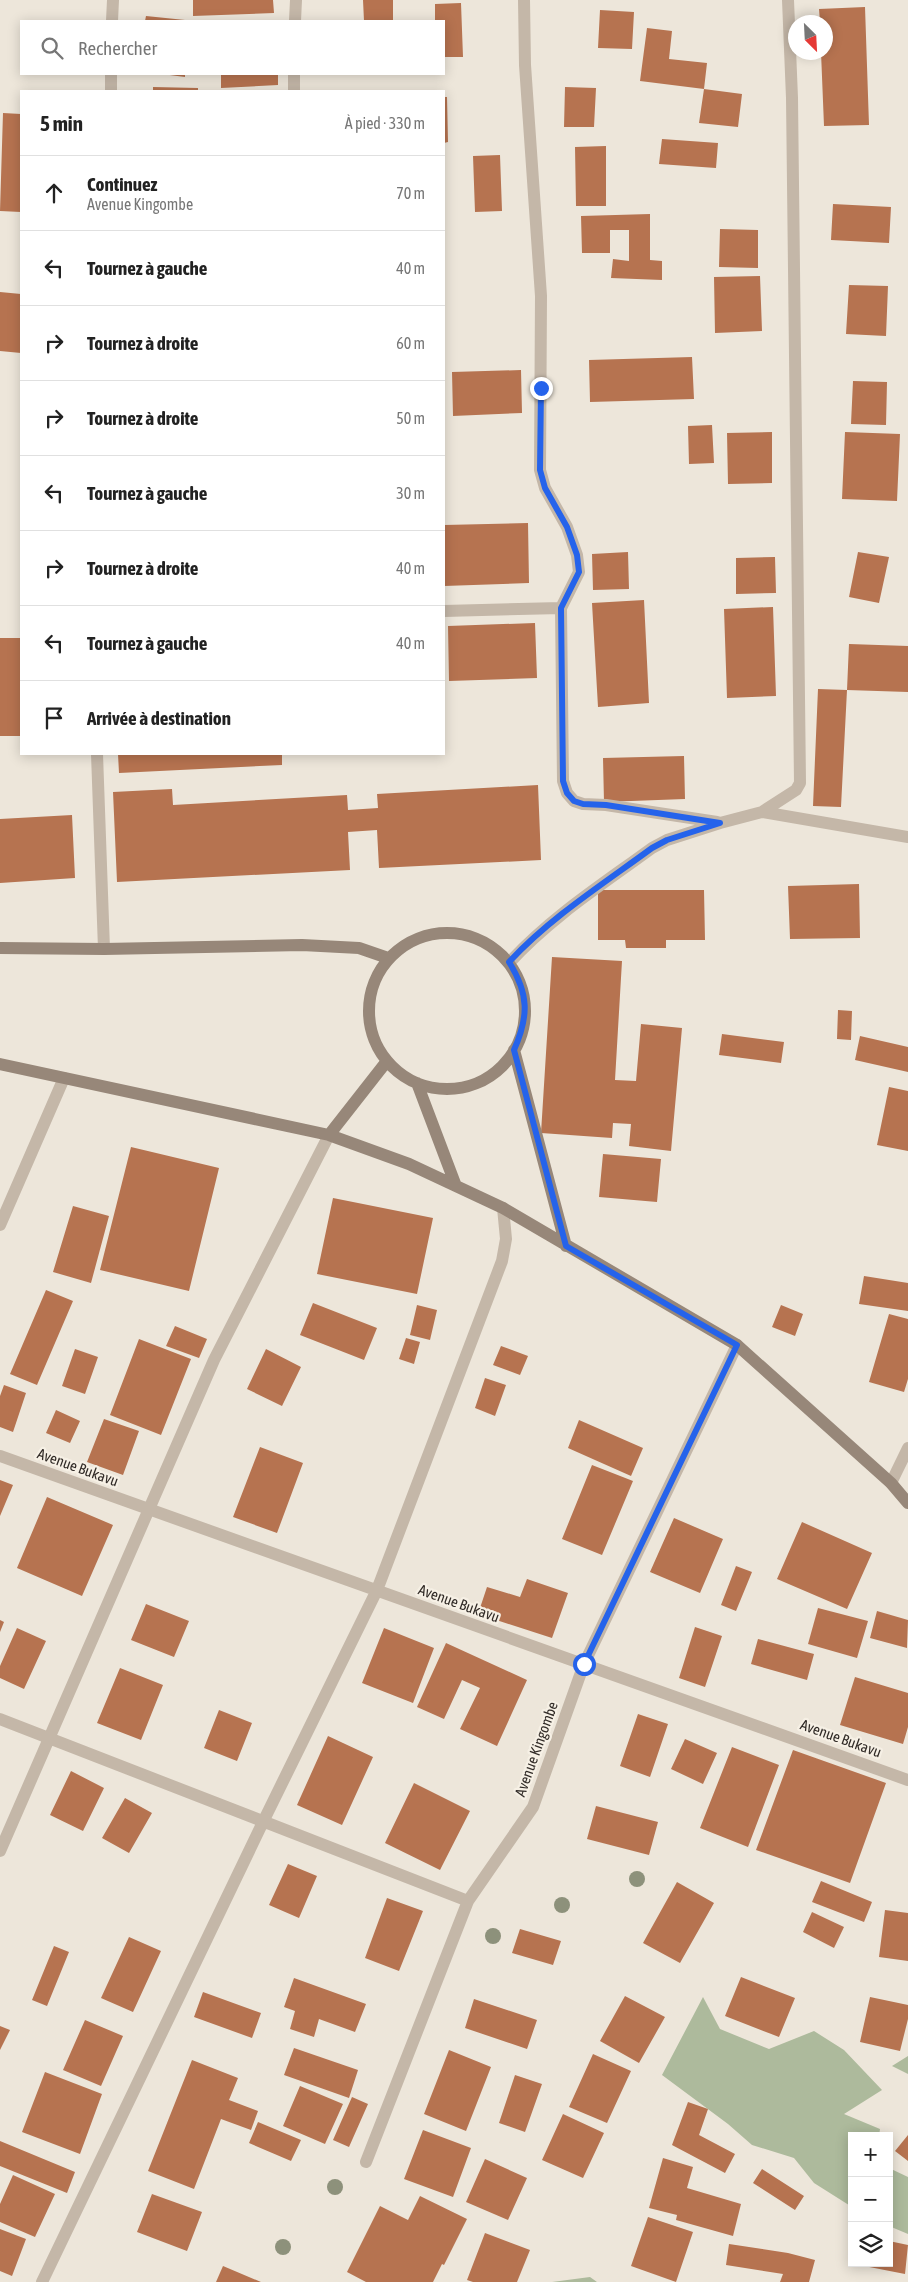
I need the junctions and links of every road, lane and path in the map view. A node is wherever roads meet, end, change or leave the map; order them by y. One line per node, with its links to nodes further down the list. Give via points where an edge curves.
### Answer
1 (113, 0): 5 (street)
2 (296, 0): 6 (street)
3 (524, 0): 11 (street, via 525,65 541,296 540,470 545,488 567,527 579,572)
4 (788, 0): 14 (street, via 801,779 796,790)
5 (112, 20)
6 (295, 20)
7 (111, 75): 9 (street)
8 (294, 75): 10 (street)
9 (110, 90)
10 (294, 90)
11 (561, 608): 12 (street); 15 (street, via 563,781 567,793 574,801 583,804)
12 (445, 611)
13 (97, 755): 18 (street)
14 (762, 812): 15 (street); 16 (street)
15 (720, 823): 20 (street, via 652,848 563,912)
16 (908, 837)
17 (0, 948): 18 (street)
18 (104, 949): 19 (street, via 332,946 359,948)
19 (388, 958): 20 (street, via 420,938 448,932 482,941); 22 (street, via 370,991 368,1010 376,1046)
20 (509, 962): 21 (street, via 519,978 526,1015)
21 (514, 1050): 25 (street, via 503,1065 472,1085 444,1088); 30 (street)
22 (387, 1061): 25 (street, via 400,1074); 26 (street)
23 (0, 1064): 24 (street)
24 (64, 1078): 26 (street); 29 (street)
25 (417, 1083): 27 (street)
26 (329, 1136): 27 (street, via 409,1164); 36 (street, via 214,1360)
27 (456, 1186): 28 (street)
28 (503, 1208): 30 (street); 37 (street, via 506,1239 502,1260)
29 (0, 1225)
30 (566, 1246): 31 (street)
31 (737, 1345): 34 (street); 38 (street, Avenue Kingombe)
32 (908, 1448): 34 (street)
33 (0, 1456): 36 (street, Avenue Bukavu)
34 (891, 1483): 35 (street)
35 (908, 1503)
36 (149, 1509): 37 (street, Avenue Bukavu); 40 (street)
37 (376, 1590): 38 (street, Avenue Bukavu); 42 (street)
38 (584, 1664): 41 (street, Avenue Bukavu); 44 (street, Avenue Kingombe, via 533,1808)
39 (0, 1719): 40 (street)
40 (49, 1738): 42 (street); 43 (street)
41 (908, 1780)
42 (263, 1822): 44 (street); 46 (street)
43 (0, 1852)
44 (468, 1901): 45 (street, Avenue Kingombe)
45 (366, 2162)
46 (42, 2282)

